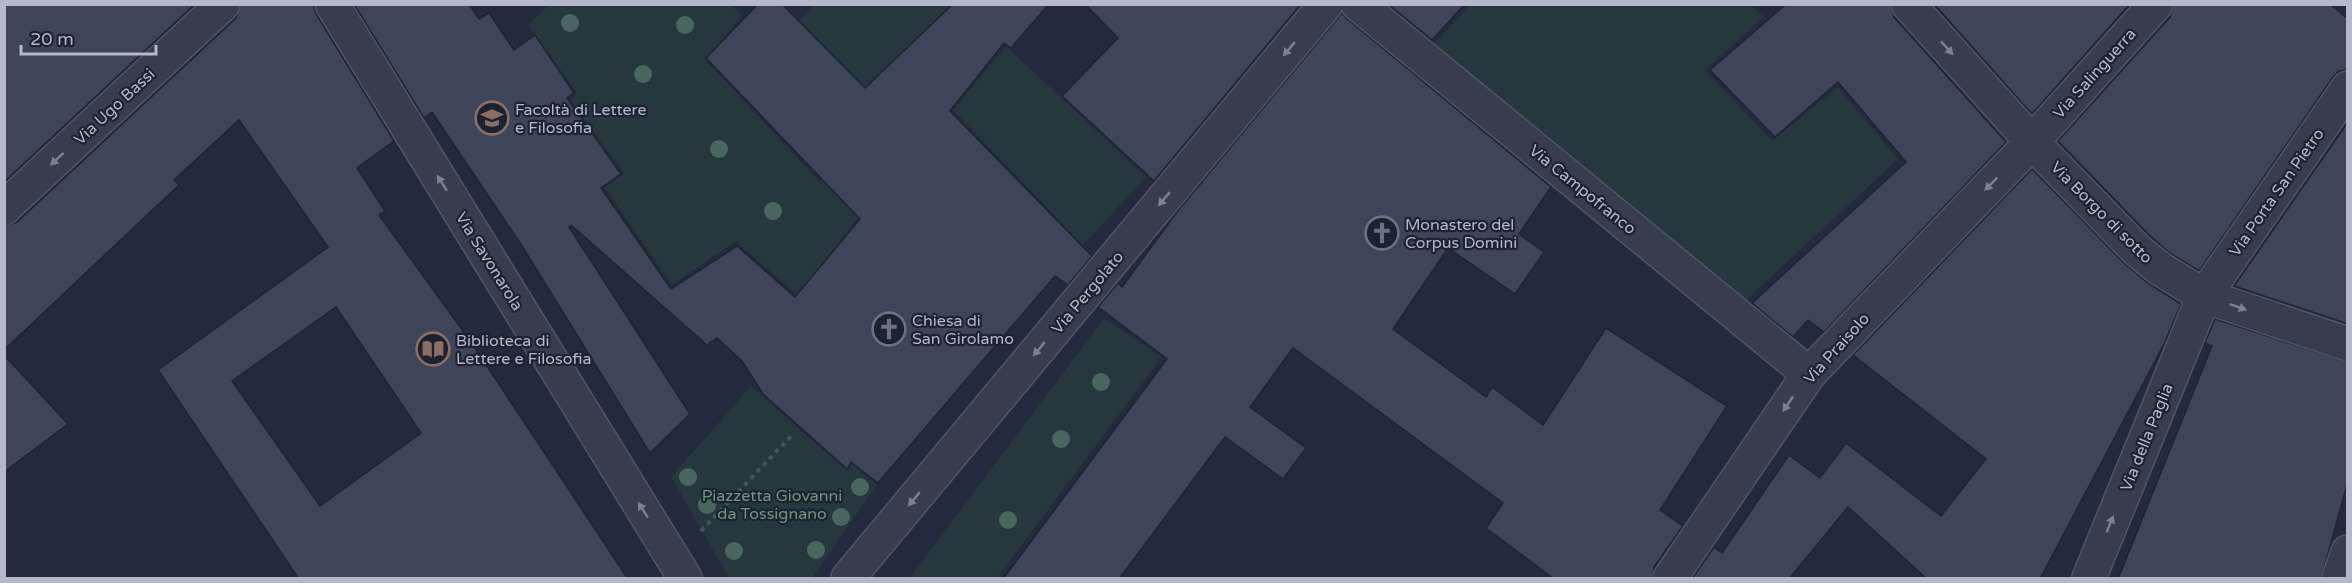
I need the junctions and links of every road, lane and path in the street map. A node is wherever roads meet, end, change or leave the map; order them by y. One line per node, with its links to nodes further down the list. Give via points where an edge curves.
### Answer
1 (223, 4): 9 (street, Via Ugo Bassi, one-way to 9)
2 (332, 4): 15 (street, Via Savonarola, one-way to 2)
3 (1326, 4): 16 (street, Via Pergolato, one-way to 16)
4 (1358, 4): 12 (street, Via Campofranco)
5 (1908, 4): 8 (street, Via Borgo di sotto, one-way to 8)
6 (2156, 4): 8 (street, Via Salinguerra)
7 (2348, 88): 10 (street, Via Porta San Pietro)
8 (2031, 142): 10 (street, Via Borgo di sotto, via 2137,250); 12 (street, Via Praisolo, one-way to 12)
9 (4, 208)
10 (2204, 296): 11 (street, Via Borgo di sotto, one-way to 11); 18 (street, Via della Paglia, one-way to 10)
11 (2348, 344)
12 (1809, 374): 17 (street, Via Praisolo, one-way to 17)
13 (793, 434): 15 (path)
14 (2348, 552): 19 (street)
15 (680, 569)
16 (848, 579)
17 (1670, 579)
18 (2089, 579)
19 (2339, 579)

